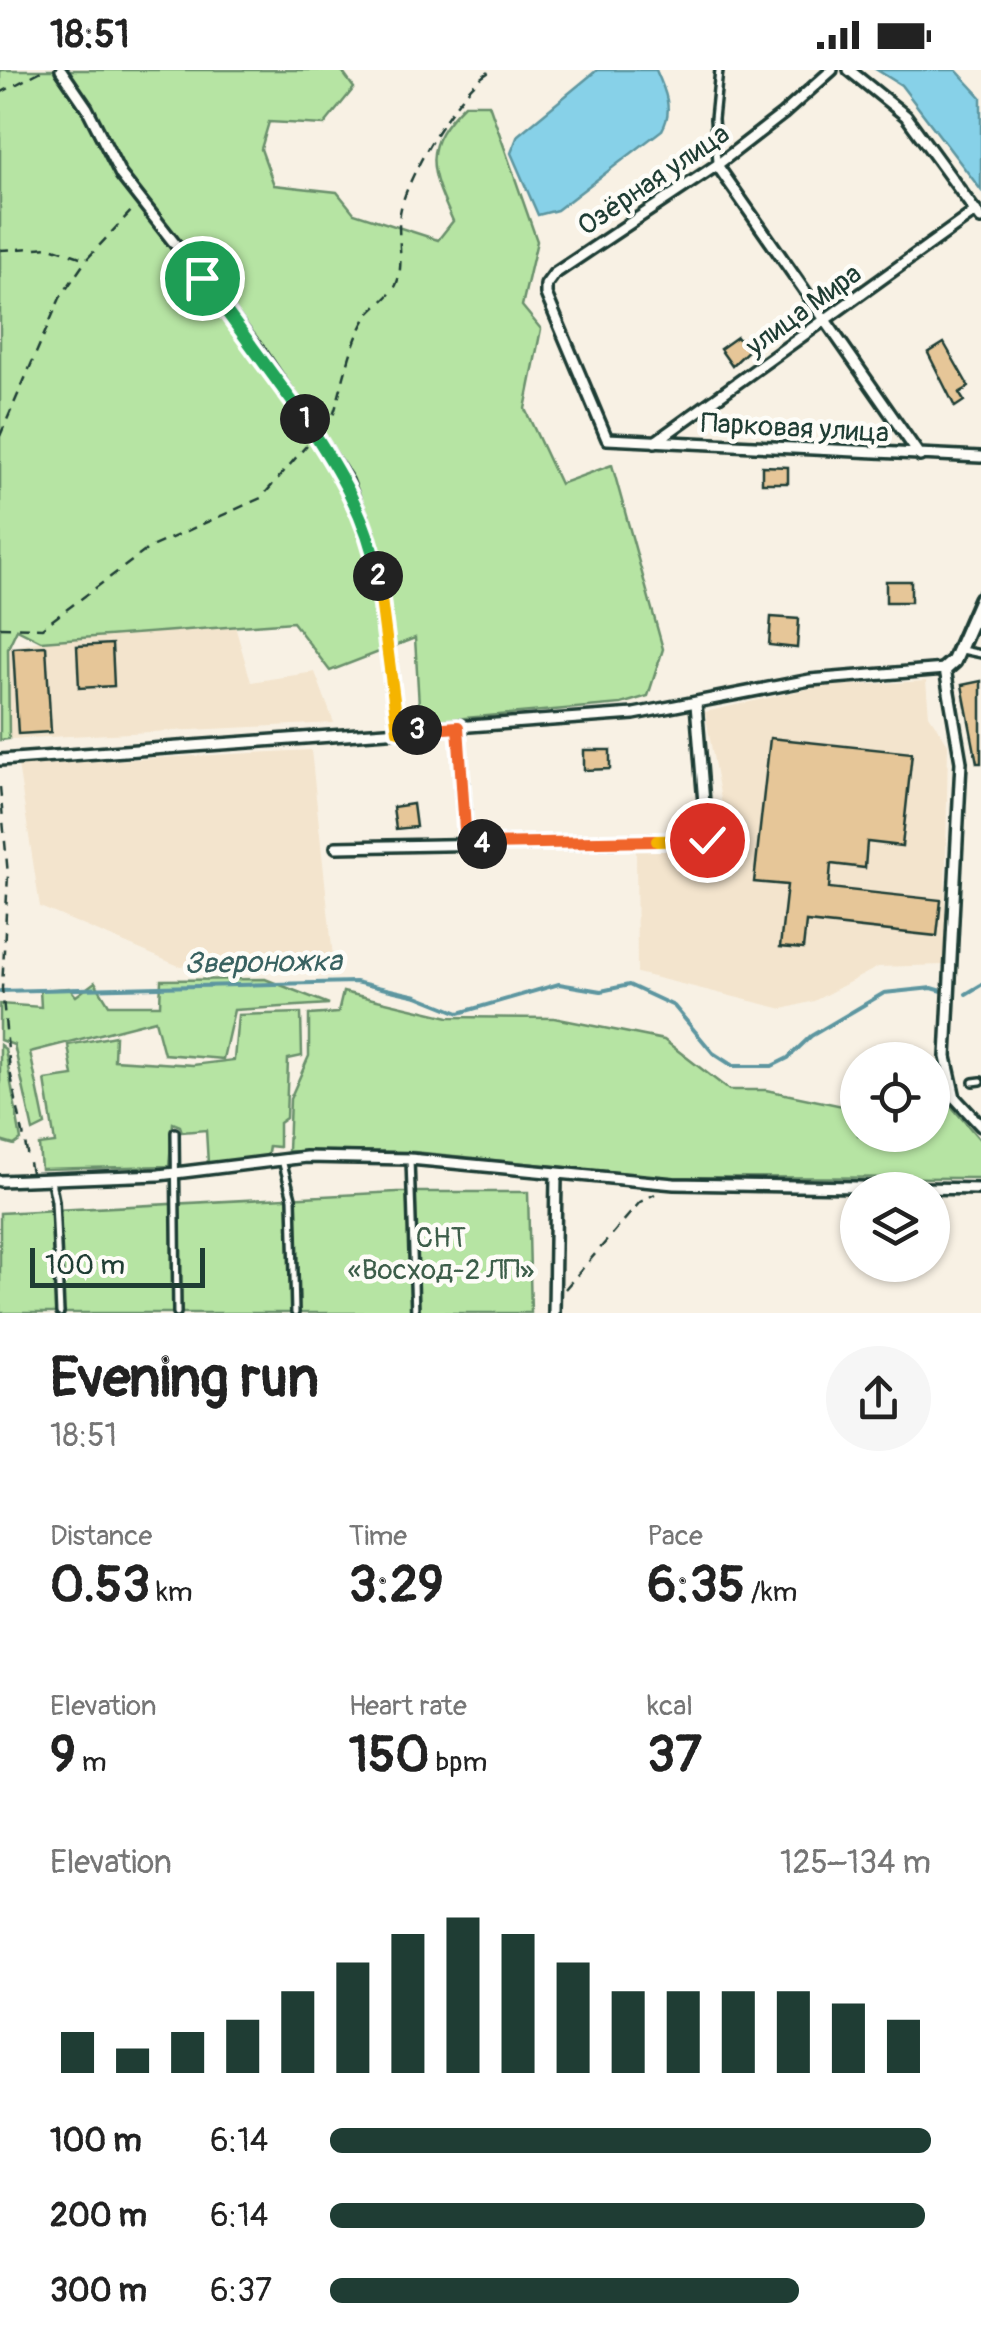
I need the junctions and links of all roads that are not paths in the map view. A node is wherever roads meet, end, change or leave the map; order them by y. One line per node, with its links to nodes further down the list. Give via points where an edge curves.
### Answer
1 (60, 70): 18 (street, via 121,176 262,356 346,481 378,572)
2 (832, 70): 5 (street, Озёрная улица)
3 (849, 70): 6 (street, via 896,106)
4 (716, 71): 5 (lane)
5 (717, 165): 7 (street); 8 (street, Озёрная улица, via 546,285)
6 (978, 215): 7 (street, улица Мира)
7 (826, 322): 9 (street, улица Мира); 10 (street)
8 (607, 439): 9 (street, Парковая улица)
9 (655, 442): 10 (street, Парковая улица)
10 (920, 456): 11 (street, Парковая улица)
11 (981, 457)
12 (981, 599): 13 (street)
13 (959, 649): 14 (lane); 15 (street)
14 (981, 654)
15 (946, 669): 16 (street, via 810,680); 24 (street, via 961,762 946,1058 955,1098)
16 (696, 704): 17 (street); 20 (street, via 707,840)
17 (458, 727): 18 (street); 20 (street)
18 (398, 731): 19 (street)
19 (0, 760)
20 (466, 844): 21 (street)
21 (336, 847)
22 (973, 1082): 23 (lane)
23 (981, 1082)
24 (981, 1126)
25 (174, 1132): 28 (lane)
26 (410, 1159): 27 (street); 29 (street); 37 (lane)
27 (282, 1160): 28 (street); 36 (lane, via 292,1198)
28 (174, 1173): 30 (street); 35 (lane)
29 (556, 1176): 32 (street); 33 (street)
30 (50, 1178): 31 (street); 34 (lane)
31 (0, 1181)
32 (981, 1189)
33 (554, 1311)
34 (60, 1313)
35 (177, 1313)
36 (295, 1313)
37 (415, 1313)

